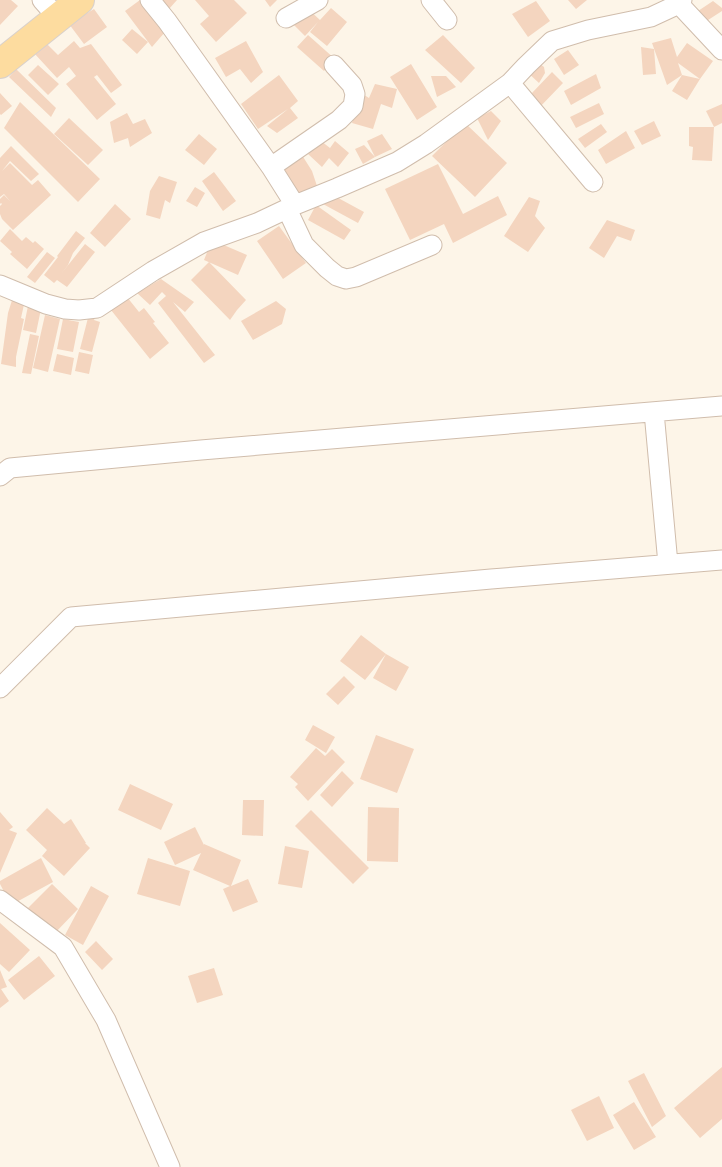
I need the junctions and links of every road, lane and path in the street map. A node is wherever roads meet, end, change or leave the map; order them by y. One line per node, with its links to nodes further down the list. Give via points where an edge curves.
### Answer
1 (80, 0): 6 (main road)
2 (150, 0): 13 (street)
3 (318, 0): 7 (street)
4 (431, 0): 8 (street)
5 (680, 2): 9 (street); 12 (street, via 651,16 552,41)
6 (50, 9): 10 (main road)
7 (286, 18)
8 (447, 20)
9 (722, 50)
10 (0, 64)
11 (334, 65): 13 (street, via 352,85 355,94 353,106 339,120)
12 (510, 83): 14 (street); 15 (street, via 397,162)
13 (271, 167): 15 (street)
14 (592, 182)
15 (291, 207): 16 (street, via 304,245 327,268 346,279); 17 (street, via 204,242 97,308 65,309)
16 (432, 245)
17 (0, 285)
18 (722, 406): 19 (street)
19 (654, 412): 20 (street, via 10,468); 22 (street)
20 (0, 476)
21 (722, 560): 22 (street)
22 (668, 564): 23 (street, via 71,617)
23 (0, 688)
24 (0, 900): 25 (street, via 63,947 106,1020)
25 (170, 1167)

